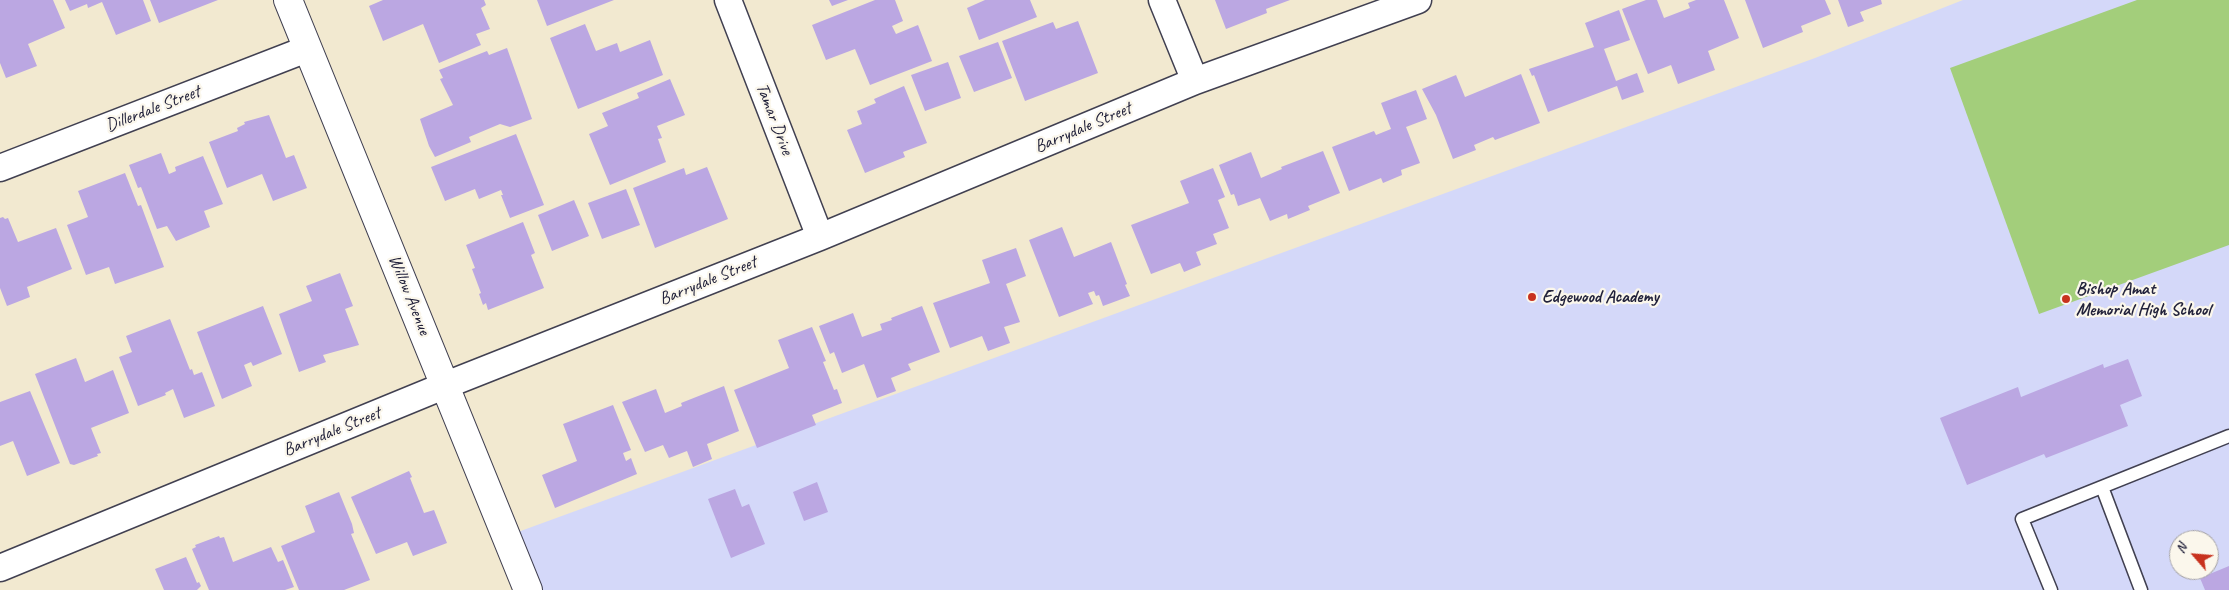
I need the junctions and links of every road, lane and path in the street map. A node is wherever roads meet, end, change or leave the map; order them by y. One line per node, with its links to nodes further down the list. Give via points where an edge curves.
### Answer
1 (288, 0): 5 (street, Willow Avenue)
2 (728, 0): 8 (street, Tamar Drive)
3 (1162, 0): 6 (street)
4 (1418, 0): 6 (street, Barrydale Street)
5 (307, 49): 7 (street, Dillerdale Street); 9 (street, Willow Avenue)
6 (1195, 81): 8 (street, Barrydale Street)
7 (0, 168)
8 (820, 237): 9 (street, Barrydale Street)
9 (446, 385): 12 (street, Barrydale Street); 13 (street, Willow Avenue)
10 (2229, 436): 11 (lane)
11 (2102, 487): 14 (lane, via 2022,519); 15 (lane)
12 (0, 568)
13 (528, 590)
14 (2051, 590)
15 (2141, 590)

